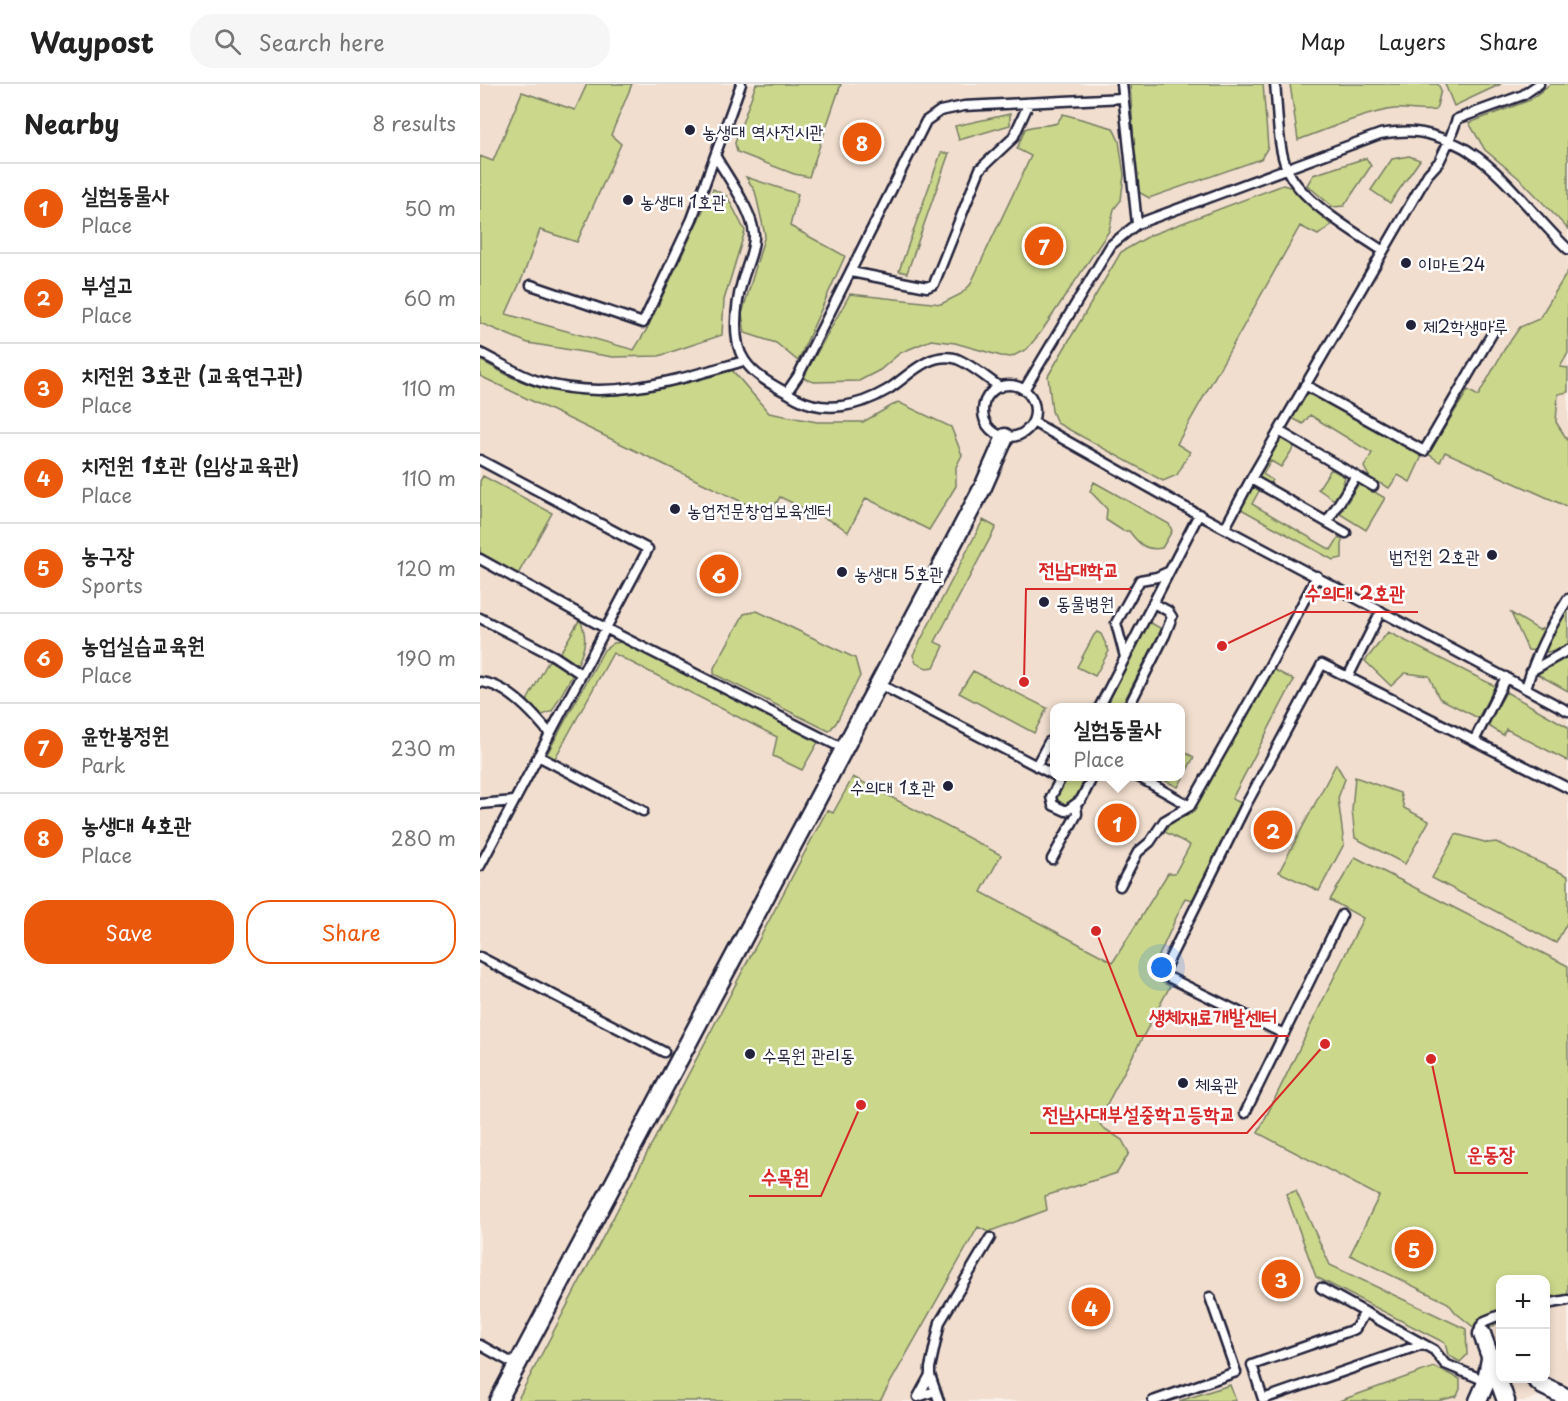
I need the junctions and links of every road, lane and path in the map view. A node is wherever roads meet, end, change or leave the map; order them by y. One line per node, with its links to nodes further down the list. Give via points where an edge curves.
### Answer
1 (741, 84): 8 (lane)
2 (1122, 84): 5 (lane)
3 (1275, 84): 9 (lane)
4 (1539, 84): 7 (lane, via 1523,95 1457,119)
5 (1123, 98): 6 (lane); 10 (lane)
6 (1029, 103): 13 (lane, via 952,108 926,121); 13 (lane, via 1013,138 980,169 934,284 927,287)
7 (1449, 141): 9 (lane, via 1427,132 1380,134); 11 (lane, via 1470,151 1492,169); 12 (lane)
8 (716, 157): 14 (lane, via 643,323); 17 (lane, via 752,223 754,236 736,312 737,340)
9 (1287, 170): 10 (lane); 12 (lane, via 1295,183 1331,216)
10 (1137, 224): 20 (lane, via 1111,245)
11 (1568, 249)
12 (1383, 251): 18 (lane)
13 (850, 272): 21 (lane)
14 (531, 285)
15 (1496, 327): 18 (lane, via 1424,451)
16 (480, 353): 17 (lane, via 536,381 592,390 638,388)
17 (744, 361): 21 (lane, via 758,375)
18 (1305, 385): 23 (lane)
19 (1000, 387): 20 (lane); 21 (lane, via 956,359 940,358 921,364 863,402 831,408 799,400); 24 (lane, via 988,397 983,412 988,427)
20 (1024, 390): 22 (lane, via 1035,404)
21 (787, 392)
22 (1033, 422): 24 (lane, via 1023,433); 29 (lane)
23 (1279, 431): 26 (lane); 27 (lane)
24 (1005, 437): 48 (street, via 989,475)
25 (480, 460): 40 (lane, via 648,549)
26 (1356, 476): 28 (lane); 30 (lane)
27 (1251, 479): 30 (lane); 31 (lane)
28 (1373, 486)
29 (1199, 514): 31 (lane); 34 (lane)
30 (1327, 522): 32 (lane)
31 (1225, 528): 35 (lane)
32 (1346, 533)
33 (480, 560): 40 (lane)
34 (1168, 572): 37 (lane); 42 (lane, via 1140,580 1116,623)
35 (1317, 576): 38 (lane); 67 (lane)
36 (1568, 599): 43 (lane, via 1549,629)
37 (1153, 603): 42 (lane); 51 (lane, via 1172,617)
38 (1381, 611): 45 (lane); 46 (lane)
39 (480, 618): 44 (lane)
40 (605, 628): 44 (lane); 56 (lane)
41 (1568, 650): 43 (lane)
42 (1125, 658): 50 (lane)
43 (1531, 671): 49 (lane)
44 (581, 674): 53 (lane)
45 (1348, 677): 54 (lane); 74 (lane, via 1322,664 1246,805 1162,975)
46 (1506, 677): 49 (lane); 54 (lane)
47 (481, 681): 53 (lane, via 520,702)
48 (879, 684): 56 (street); 58 (lane)
49 (1526, 688): 52 (lane)
50 (1102, 703)
51 (1131, 703)
52 (1568, 711)
53 (550, 734): 57 (lane)
54 (1475, 740): 63 (lane)
55 (1049, 742): 58 (lane)
56 (845, 749): 88 (street)
57 (538, 756): 64 (lane); 68 (lane)
58 (1036, 766): 59 (lane)
59 (1050, 773)
60 (1057, 781): 66 (lane, via 1051,797 1053,805 1066,811)
61 (1091, 781): 66 (lane)
62 (1144, 781): 67 (lane)
63 (1568, 788)
64 (514, 801): 65 (lane); 70 (lane)
65 (480, 804)
66 (1076, 804): 69 (lane, via 1077,814)
67 (1190, 806): 71 (lane, via 1164,821 1138,852)
68 (644, 811)
69 (1052, 859)
70 (480, 866)
71 (1119, 886)
72 (1342, 915): 74 (lane)
73 (480, 957): 75 (lane)
74 (1284, 1034): 76 (lane)
75 (664, 1052)
76 (1245, 1113)
77 (990, 1238): 89 (lane, via 940,1322)
78 (1321, 1288): 82 (lane)
79 (1210, 1297): 96 (lane, via 1236,1372)
80 (1568, 1300): 81 (lane)
81 (1550, 1303)
82 (1365, 1312): 85 (lane); 85 (lane, via 1355,1329 1252,1365 1263,1399)
83 (1496, 1317): 84 (lane, via 1480,1327)
84 (1482, 1334): 87 (street)
85 (1423, 1344): 90 (lane, via 1445,1364)
86 (480, 1345): 88 (lane)
87 (1493, 1354): 90 (street); 98 (street)
88 (516, 1365): 94 (street)
89 (930, 1375): 92 (lane); 92 (lane, via 918,1397)
90 (1486, 1381): 97 (street)
91 (1540, 1383): 93 (street)
92 (935, 1391): 95 (lane)
93 (1568, 1398)
94 (498, 1401)
95 (939, 1401)
96 (1154, 1401)
97 (1478, 1401)
98 (1506, 1401)

